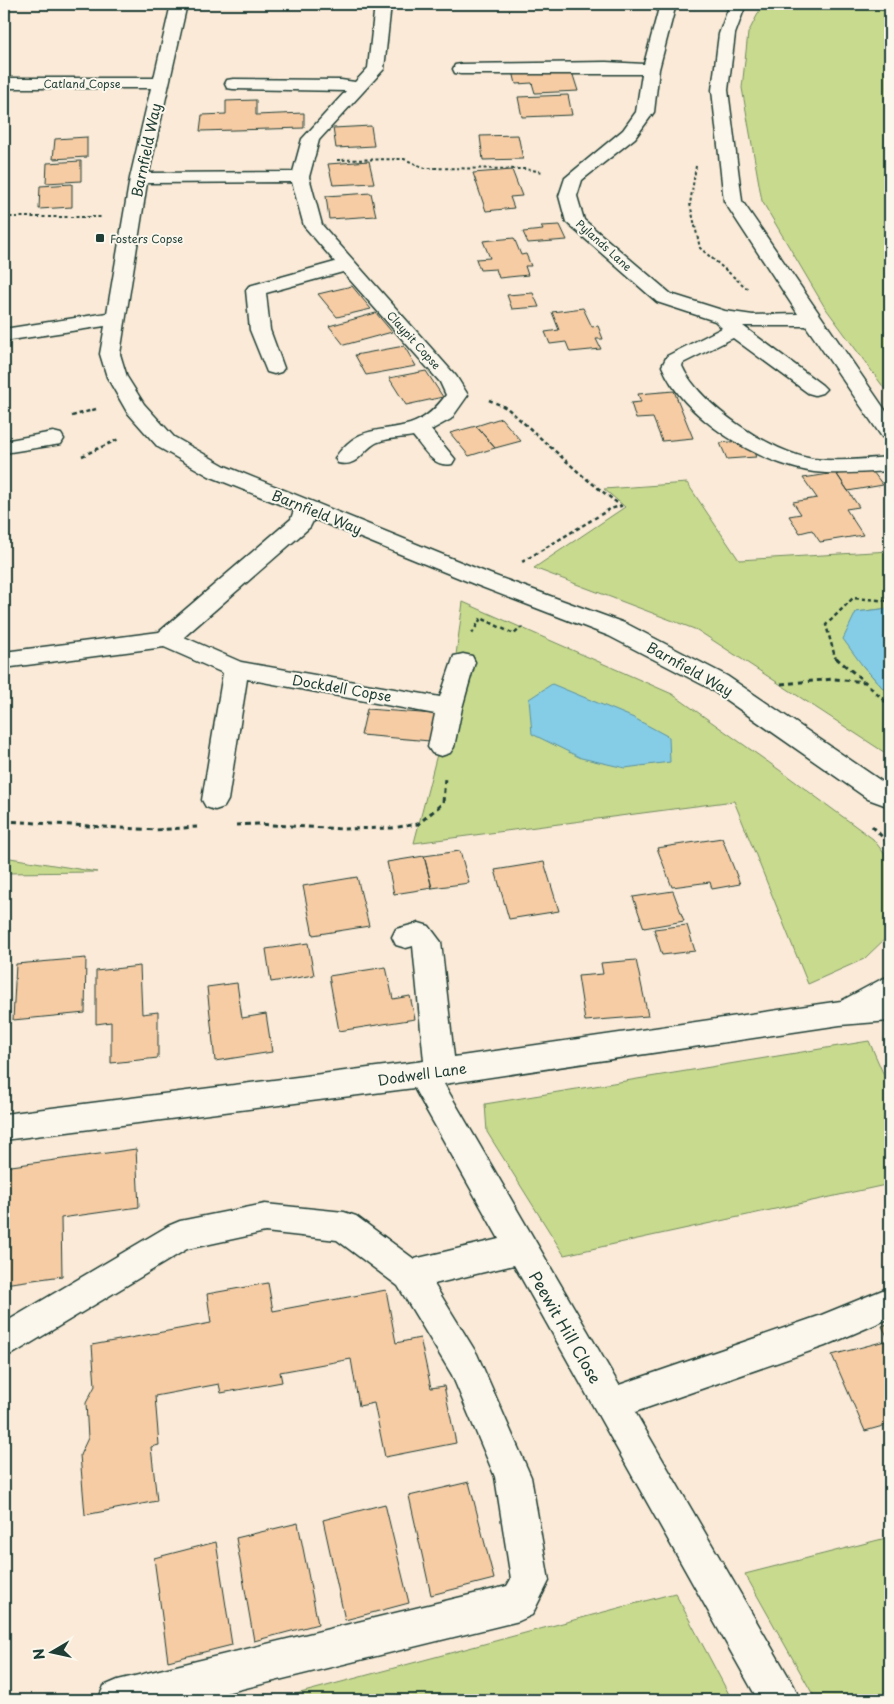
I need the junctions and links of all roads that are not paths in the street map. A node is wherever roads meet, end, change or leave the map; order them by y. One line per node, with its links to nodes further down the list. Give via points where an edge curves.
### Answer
1 (179, 4): 8 (street, Barnfield Way)
2 (383, 4): 10 (street, via 376,70)
3 (668, 4): 6 (street)
4 (738, 4): 15 (street, via 728,34 720,90 733,200)
5 (461, 68): 6 (street)
6 (651, 69): 16 (street, Pylands Lane, via 645,112 629,134 574,178 568,196 575,222 664,298)
7 (4, 83): 8 (street, Catland Copse)
8 (160, 83): 12 (street, Barnfield Way)
9 (233, 84): 10 (street)
10 (360, 88): 11 (street, via 311,139)
11 (302, 169): 12 (street); 13 (street, Claypit Copse, via 313,226)
12 (139, 178): 14 (street, Barnfield Way)
13 (347, 265): 18 (street, via 256,290 260,330); 20 (street, Claypit Copse, via 449,380 457,395 443,414)
14 (115, 318): 17 (street); 27 (street, Barnfield Way, via 110,354 117,377 134,407 166,442 217,471)
15 (812, 320): 16 (street, Pylands Lane); 21 (street)
16 (729, 323): 19 (street); 26 (street, via 674,360 672,366 675,375 707,412 778,454 801,463 824,466)
17 (4, 335)
18 (274, 368)
19 (815, 389)
20 (418, 429): 24 (street, via 370,437); 25 (street)
21 (890, 432)
22 (53, 439): 23 (street)
23 (4, 447)
24 (346, 458)
25 (444, 459)
26 (890, 464)
27 (306, 507): 28 (street, via 302,522); 34 (street, Barnfield Way, via 618,630 718,682)
28 (166, 639): 29 (street); 31 (street, Dockdell Copse)
29 (4, 660)
30 (463, 662): 32 (street)
31 (236, 669): 32 (street, Dockdell Copse); 35 (street)
32 (449, 708): 33 (street)
33 (441, 747)
34 (886, 799)
35 (215, 800)
36 (406, 937): 40 (street, via 419,934 427,942)
37 (890, 988): 39 (street, Dodwell Lane)
38 (890, 1009): 39 (street, Dodwell Lane)
39 (840, 1013): 40 (street, Dodwell Lane)
40 (431, 1073): 41 (street, Dodwell Lane); 42 (street, Peewit Hill Close)
41 (4, 1127)
42 (521, 1249): 43 (street); 46 (street, Peewit Hill Close)
43 (410, 1274): 45 (street, via 344,1226 265,1218 180,1236); 47 (street, via 465,1364 513,1477 530,1581 519,1602)
44 (890, 1302): 46 (street, via 825,1330)
45 (4, 1341)
46 (610, 1405): 48 (street, Peewit Hill Close)
47 (118, 1700)
48 (780, 1700)

